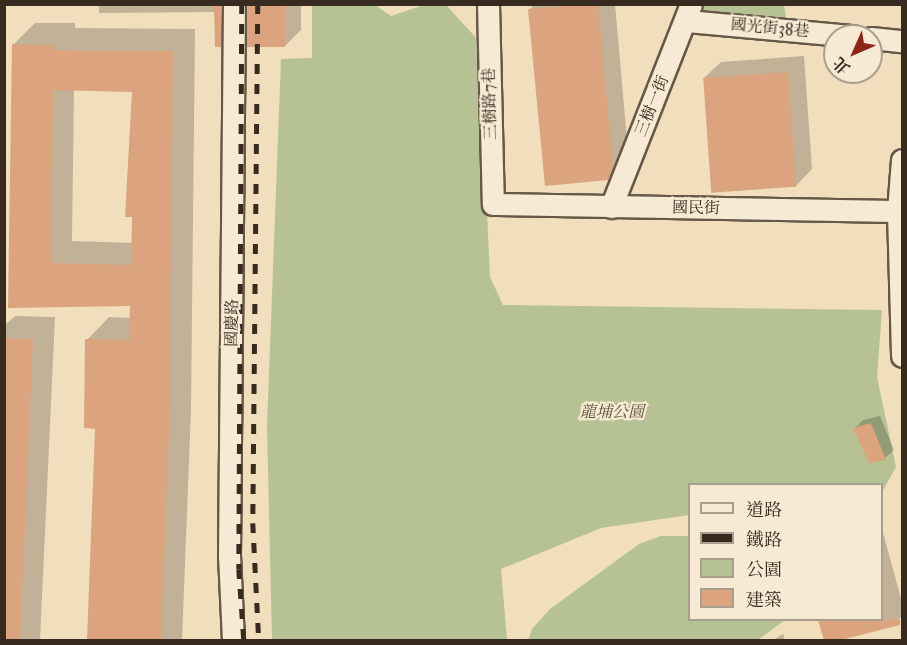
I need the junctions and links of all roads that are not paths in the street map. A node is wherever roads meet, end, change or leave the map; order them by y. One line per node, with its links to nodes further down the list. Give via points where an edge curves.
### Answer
1 (234, 4): 12 (street, 國慶路, via 229,556)
2 (488, 4): 8 (street, 三樹路7巷)
3 (689, 13): 4 (street, 國光街38巷); 9 (street, 三樹一街)
4 (823, 32)
5 (883, 39): 6 (street)
6 (903, 41)
7 (903, 160): 10 (street)
8 (493, 204): 9 (street, 國民街)
9 (611, 207): 10 (street, 國民街)
10 (898, 211): 11 (street)
11 (903, 356)
12 (233, 640)

